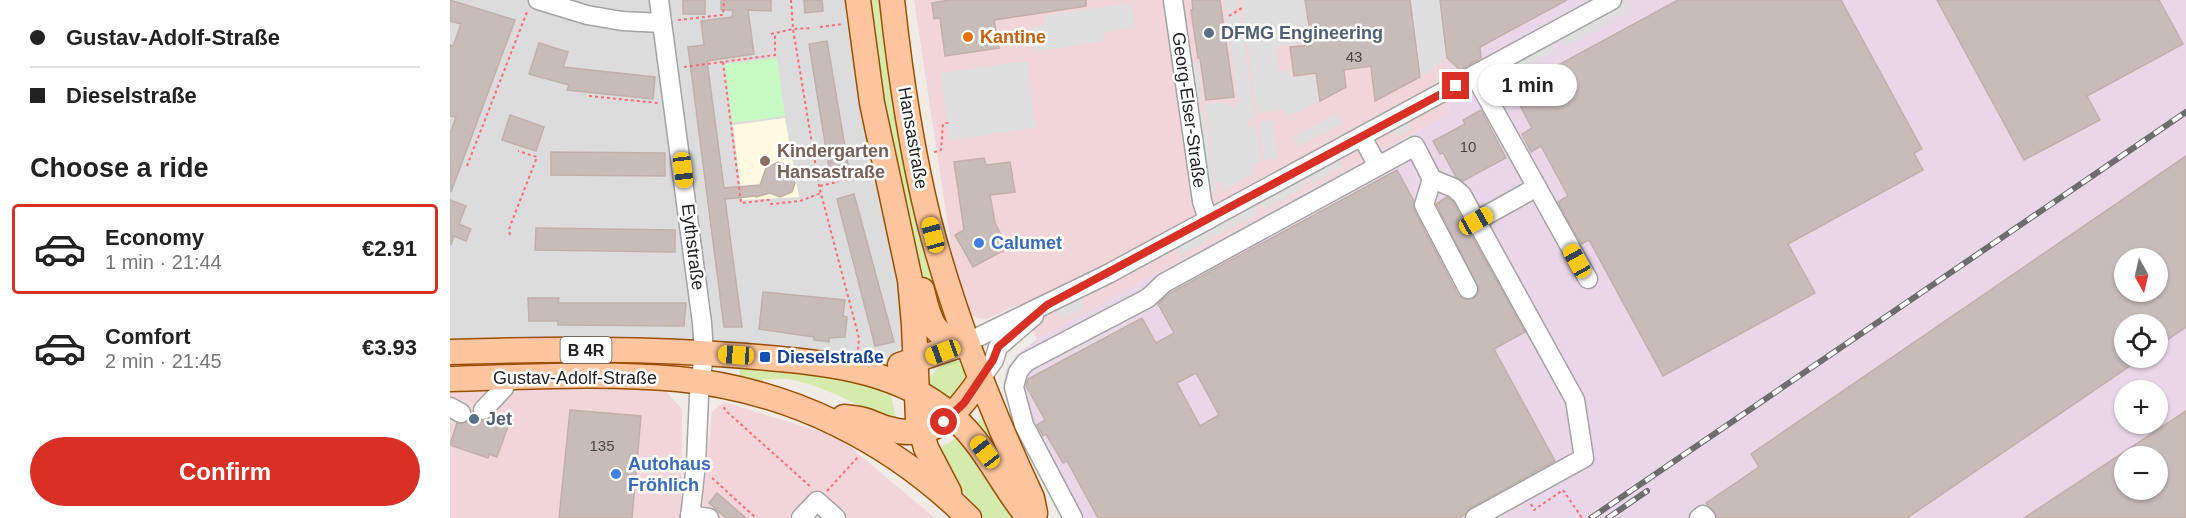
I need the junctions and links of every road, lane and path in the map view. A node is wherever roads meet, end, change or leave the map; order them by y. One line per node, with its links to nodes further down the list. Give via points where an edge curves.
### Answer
1 (659, 0): 11 (street, Eythstraße)
2 (724, 0): 11 (path, via 723,15)
3 (791, 0): 14 (path)
4 (892, 0): 42 (main road, Hansastraße, via 920,180 937,252)
5 (1173, 0): 35 (street, Georg-Elser-Straße)
6 (1612, 0): 19 (street)
7 (534, 3): 11 (street, via 622,21); 26 (path)
8 (1242, 8): 10 (path)
9 (860, 11): 12 (path); 38 (main road, Hansastraße, via 875,122)
10 (1228, 16)
11 (662, 23): 18 (street, Eythstraße)
12 (820, 27)
13 (812, 28): 14 (path)
14 (793, 29): 17 (path, via 773,33 775,55); 32 (path)
15 (1035, 34): 16 (path)
16 (997, 35)
17 (723, 62): 18 (path); 34 (path, via 741,203 790,202)
18 (670, 68): 21 (street, Eythstraße)
19 (1475, 76): 23 (street); 33 (street)
20 (589, 96): 21 (path)
21 (674, 105): 46 (street, Eythstraße)
22 (951, 122): 25 (path, via 943,124 941,150)
23 (1362, 136): 27 (street); 35 (street)
24 (518, 151): 37 (path, via 537,157)
25 (932, 153)
26 (467, 166)
27 (1378, 166): 29 (street, via 1415,146); 72 (street, via 1164,283 1148,298 1026,362 1014,387 1024,425)
28 (869, 175): 30 (path)
29 (1432, 179): 36 (street, via 1462,195); 40 (street, via 1424,205)
30 (845, 180)
31 (838, 182): 32 (path)
32 (819, 186): 34 (path)
33 (1537, 188): 36 (street); 39 (street)
34 (821, 193): 44 (path, via 859,338)
35 (1208, 220): 41 (street)
36 (1476, 221): 73 (street, via 1575,400 1584,458)
37 (510, 235)
38 (904, 247): 42 (main road, Hansastraße, via 920,280 934,326 942,337); 47 (main road, Hansastraße, via 913,307)
39 (1588, 279)
40 (1468, 289)
41 (1047, 305): 42 (street); 43 (street)
42 (966, 343): 43 (street); 47 (main road); 52 (main road, Hansastraße)
43 (998, 347): 52 (street)
44 (858, 350)
45 (459, 352): 46 (main road, Gustav-Adolf-Straße / B 4R); 48 (street)
46 (704, 352): 49 (main road, Gustav-Adolf-Straße / B 4R, via 828,364); 53 (street)
47 (915, 362): 49 (main road); 54 (main road, Hansastraße)
48 (450, 372)
49 (874, 374): 54 (main road, Gustav-Adolf-Straße / B 4R)
50 (510, 377): 51 (main road, Gustav-Adolf-Straße / B 4R); 53 (main road, Gustav-Adolf-Straße / B 4R, via 623,376); 56 (street)
51 (450, 379)
52 (980, 380): 58 (main road, Gustav-Adolf-Straße); 71 (main road, via 1032,498)
53 (700, 382): 57 (main road, Gustav-Adolf-Straße / B 4R, via 758,394); 61 (street)
54 (916, 391): 58 (main road, Gustav-Adolf-Straße / B 4R); 59 (main road, Hansastraße)
55 (723, 404): 63 (path, via 725,411)
56 (483, 410)
57 (815, 413): 59 (main road, Gustav-Adolf-Straße, via 865,420 891,430); 64 (main road, Gustav-Adolf-Straße / B 4R, via 901,460)
58 (952, 416): 59 (main road, Gustav-Adolf-Straße); 70 (main road, Gustav-Adolf-Straße / B 4R, via 985,452)
59 (921, 431): 64 (main road, Hansastraße, via 936,468)
60 (858, 457): 63 (path)
61 (696, 464): 65 (street); 67 (path)
62 (1563, 490): 74 (path)
63 (819, 499): 68 (street); 69 (street)
64 (965, 514)
65 (691, 517): 66 (street)
66 (709, 518)
67 (756, 518)
68 (801, 518)
69 (836, 518)
70 (1029, 518)
71 (1037, 518)
72 (1073, 518)
73 (1474, 518)
74 (1582, 518)
75 (1699, 518): 76 (street)
76 (1706, 518)

